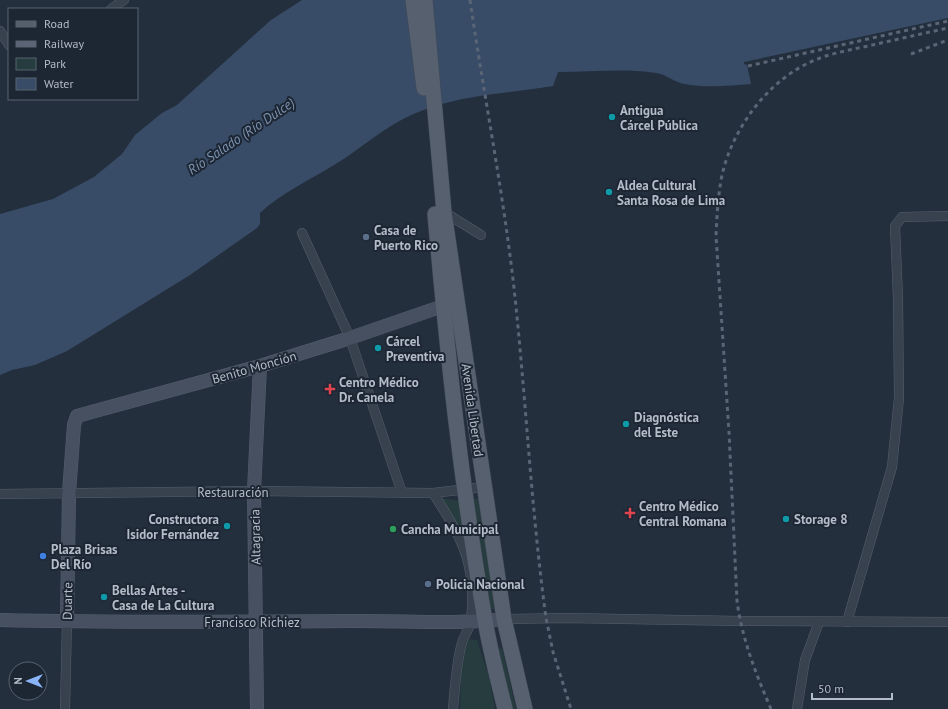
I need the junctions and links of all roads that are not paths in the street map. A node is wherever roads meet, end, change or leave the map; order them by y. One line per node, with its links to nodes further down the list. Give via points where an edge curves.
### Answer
1 (124, 0): 4 (street)
2 (413, 0): 7 (main road)
3 (425, 0): 7 (main road)
4 (112, 8)
5 (0, 31): 6 (street)
6 (8, 43)
7 (431, 110): 8 (main road, Avenida Libertad); 12 (main road, Avenida Libertad)
8 (444, 212): 11 (street); 16 (main road, Avenida Libertad)
9 (948, 216): 29 (street, via 902,217 895,226 899,398 892,467)
10 (302, 233): 13 (street)
11 (482, 235)
12 (443, 306): 13 (main road, Benito Monción); 17 (main road, Avenida Libertad)
13 (350, 338): 14 (main road, Benito Monción); 20 (street)
14 (260, 366): 15 (main road, Benito Monción, via 80,415 76,418); 18 (main road, Altagracia)
15 (73, 430): 19 (main road, Duarte)
16 (484, 487): 17 (street, Restauración); 23 (main road, Avenida Libertad)
17 (465, 490): 21 (street, Restauración); 27 (main road, Avenida Libertad)
18 (254, 491): 19 (street, Restauración); 20 (street, Restauración); 26 (main road, Altagracia)
19 (69, 493): 22 (street, Restauración); 25 (main road, Duarte)
20 (402, 493): 21 (street, Restauración)
21 (433, 493): 27 (street, via 461,538 468,556)
22 (0, 494)
23 (504, 619): 27 (main road, Francisco Richiez); 28 (street); 35 (main road, Avenida Libertad)
24 (0, 620): 25 (main road, Francisco Richiez)
25 (67, 621): 26 (main road, Francisco Richiez); 31 (street, Duarte)
26 (257, 622): 27 (main road, Francisco Richiez); 32 (main road, Altagracia)
27 (478, 622): 33 (street, via 462,641); 34 (main road, Avenida Libertad)
28 (819, 622): 29 (street); 36 (street, via 805,660)
29 (847, 622): 30 (street)
30 (948, 622)
31 (65, 709)
32 (257, 709)
33 (453, 709)
34 (505, 709)
35 (525, 709)
36 (797, 709)

